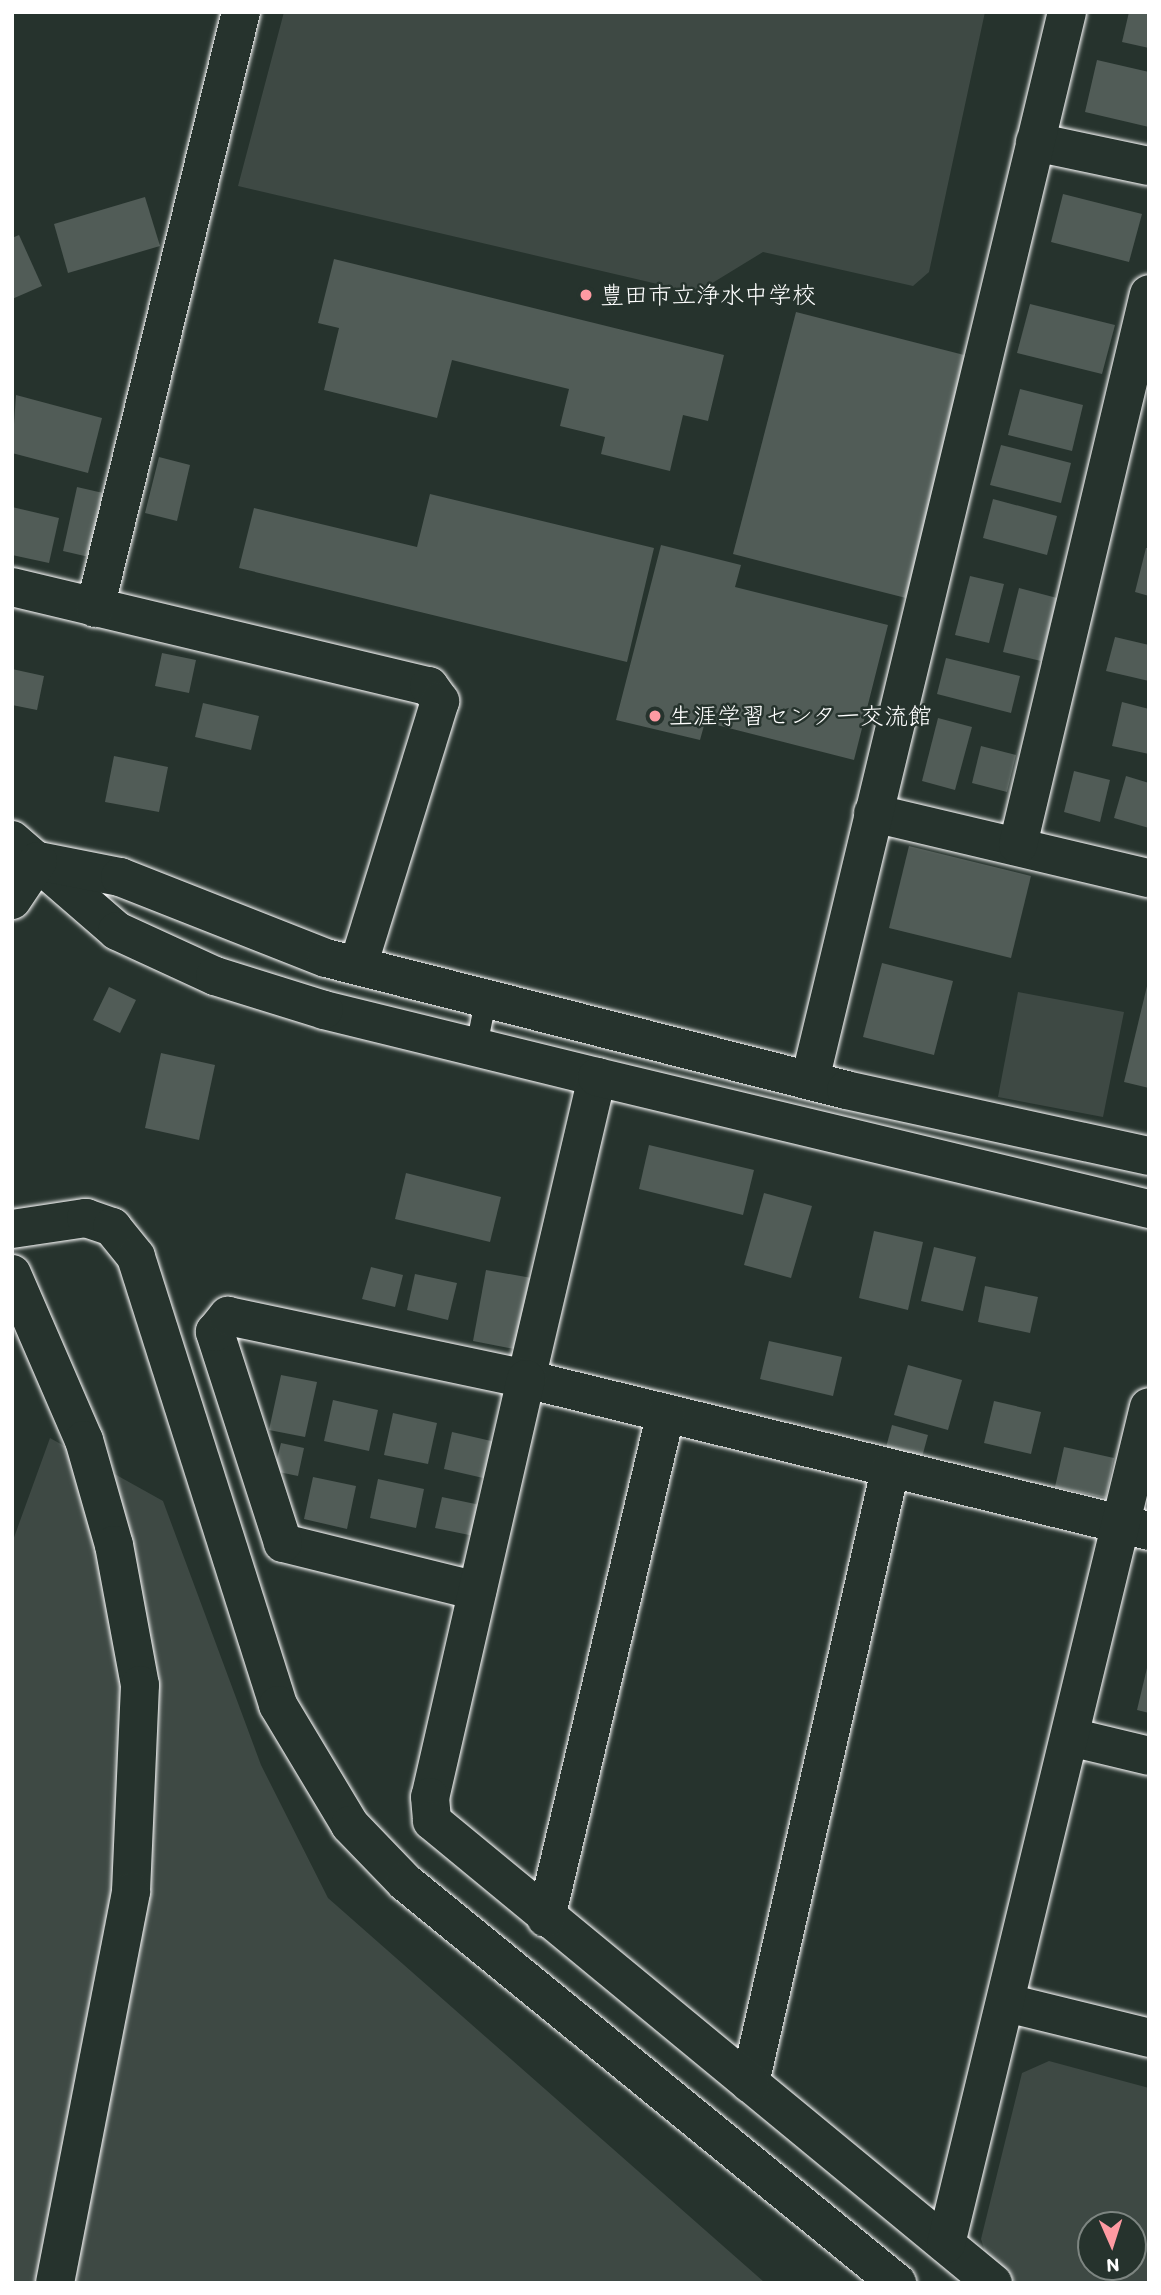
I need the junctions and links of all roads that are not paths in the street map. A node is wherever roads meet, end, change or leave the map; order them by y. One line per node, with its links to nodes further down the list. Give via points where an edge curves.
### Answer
1 (241, 12): 7 (street)
2 (1067, 12): 3 (street)
3 (1035, 142): 4 (street); 8 (street)
4 (1149, 166)
5 (1149, 294): 9 (street)
6 (12, 587): 7 (street)
7 (95, 608): 13 (street, via 429,686 440,701)
8 (873, 813): 9 (street); 17 (street)
9 (1018, 845): 11 (street)
10 (25, 851): 12 (street); 13 (street, via 120,877 223,921); 15 (street, via 117,930 215,975)
11 (1149, 877)
12 (12, 900)
13 (358, 966): 14 (street)
14 (487, 991): 15 (lane); 17 (street)
15 (475, 1051): 16 (street)
16 (597, 1077): 19 (street); 22 (street)
17 (810, 1080): 18 (street)
18 (1149, 1156)
19 (1149, 1209)
20 (12, 1229): 36 (street, via 86,1218 112,1227 136,1257 278,1705 350,1825 404,1882)
21 (12, 1274): 35 (street, via 84,1440 114,1545 141,1685 131,1892)
22 (526, 1379): 24 (street); 27 (street); 27 (street, via 243,1315 228,1316 215,1332 283,1543)
23 (1149, 1407): 26 (street)
24 (664, 1416): 25 (street); 30 (street)
25 (890, 1470): 26 (street); 33 (street)
26 (1134, 1527): 28 (street)
27 (477, 1591): 30 (street, via 430,1797 432,1821)
28 (1070, 1737): 29 (street); 31 (street)
29 (1149, 1756)
30 (546, 1918): 33 (street)
31 (1007, 2003): 32 (street); 34 (street)
32 (1149, 2038)
33 (750, 2083): 34 (street)
34 (946, 2244): 37 (street)
35 (55, 2283)
36 (897, 2283)
37 (993, 2283)

